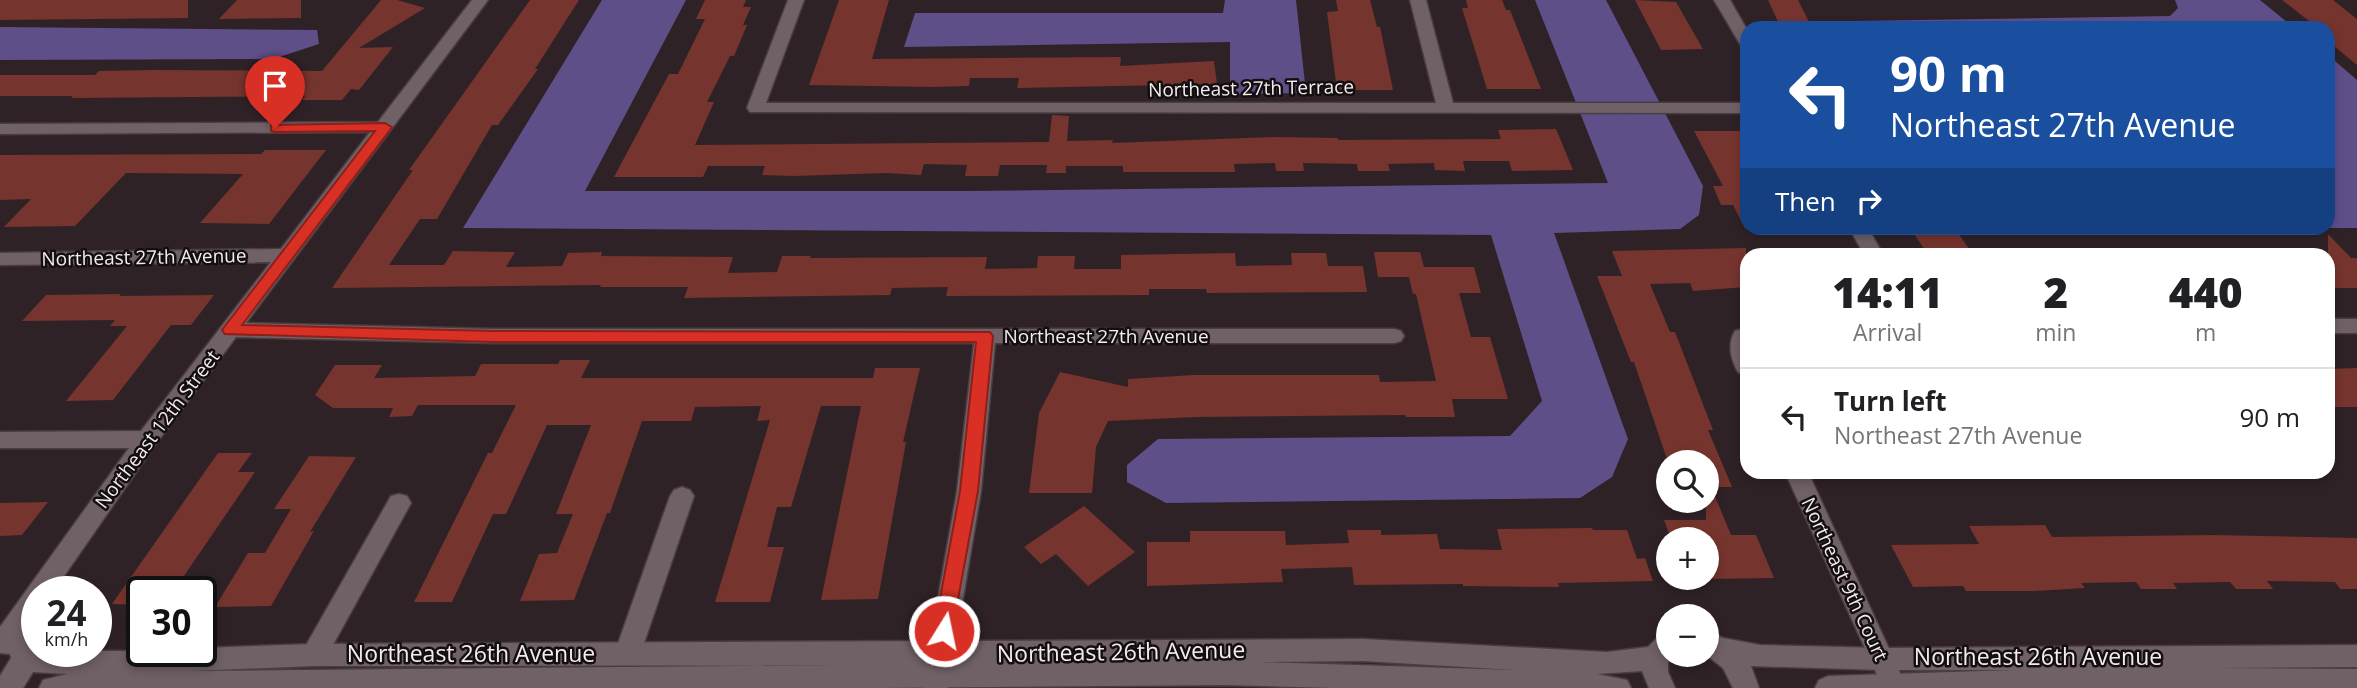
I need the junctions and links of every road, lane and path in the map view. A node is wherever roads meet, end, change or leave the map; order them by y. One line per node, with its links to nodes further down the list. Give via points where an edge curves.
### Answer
1 (480, 0): 8 (street, Northeast 12th Street)
2 (796, 0): 6 (street, Northeast 27th Terrace, via 756,108)
3 (1418, 0): 6 (street)
4 (1722, 0): 5 (street)
5 (1740, 31)
6 (1445, 107): 7 (street, Northeast 27th Terrace)
7 (1740, 108)
8 (385, 127): 9 (street); 10 (street, Northeast 12th Street)
9 (0, 129)
10 (288, 255): 11 (street, Northeast 27th Avenue); 14 (street, Northeast 12th Street)
11 (0, 259)
12 (2335, 326): 13 (street)
13 (2357, 326)
14 (230, 330): 15 (street, Northeast 27th Avenue, via 493,336); 17 (street, Northeast 12th Street)
15 (985, 336): 16 (street, Northeast 27th Avenue); 36 (street, via 969,491)
16 (1394, 336)
17 (147, 439): 18 (street); 22 (street, Northeast 12th Street)
18 (0, 440)
19 (1799, 479): 32 (street, Northeast 9th Court)
20 (682, 496): 28 (street)
21 (399, 503): 30 (street, Northeast 26th Avenue)
22 (50, 576)
23 (21, 616): 24 (street, Northeast 12th Street)
24 (2, 641): 26 (street)
25 (1719, 646): 32 (street, Northeast 26th Avenue, via 1760,656)
26 (21, 647)
27 (1719, 649): 45 (street, via 1734,660)
28 (628, 652): 30 (street, Northeast 26th Avenue); 36 (street, Northeast 26th Avenue)
29 (1656, 652): 36 (street, Northeast 26th Avenue, via 1606,663 1363,650)
30 (314, 655): 33 (street, Northeast 26th Avenue)
31 (2357, 656): 32 (street, Northeast 26th Avenue)
32 (1883, 659): 40 (street, Northeast 9th Court)
33 (112, 663)
34 (22, 667): 41 (street)
35 (1657, 667): 44 (street)
36 (937, 672): 38 (street, Northeast 26th Avenue, via 1225,673); 39 (street, Northeast 26th Avenue)
37 (2357, 681): 40 (street, Northeast 26th Avenue, via 2078,679)
38 (1368, 683): 43 (street, Northeast 26th Avenue)
39 (298, 685): 42 (street, Northeast 26th Avenue, via 85,684)
40 (1895, 686): 46 (street, Northeast 26th Avenue)
41 (6, 688)
42 (52, 688)
43 (1618, 688)
44 (1662, 688)
45 (1746, 688)
46 (1829, 688)

